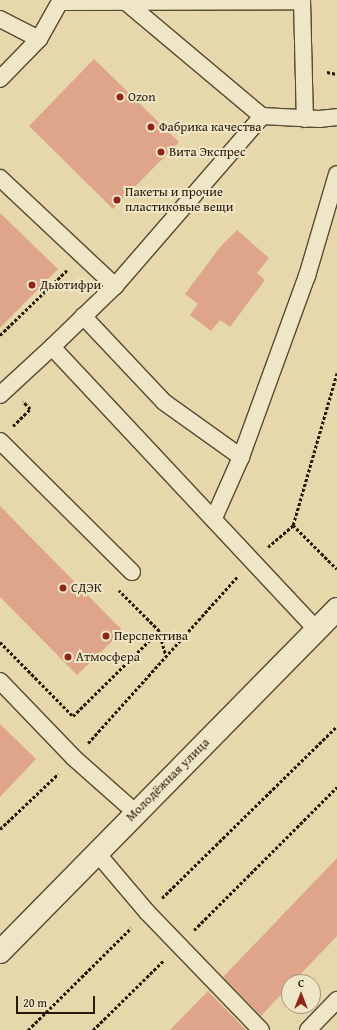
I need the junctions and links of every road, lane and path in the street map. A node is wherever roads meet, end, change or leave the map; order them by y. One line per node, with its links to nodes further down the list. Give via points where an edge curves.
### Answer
1 (302, 0): 3 (lane); 11 (lane)
2 (61, 1): 3 (lane); 5 (lane)
3 (126, 2): 9 (lane)
4 (0, 19): 5 (lane)
5 (39, 39): 8 (lane)
6 (327, 66): 7 (path, via 327,74)
7 (337, 74)
8 (0, 79)
9 (262, 116): 11 (lane); 15 (lane)
10 (337, 117): 11 (lane)
11 (305, 119)
12 (337, 174): 22 (lane, via 307,276)
13 (0, 178): 15 (lane)
14 (70, 267): 17 (path)
15 (115, 286): 16 (lane)
16 (84, 316): 18 (lane); 22 (lane, via 164,402)
17 (0, 335)
18 (52, 347): 20 (lane); 23 (lane)
19 (337, 373): 24 (path)
20 (0, 395)
21 (0, 441): 27 (lane)
22 (241, 457): 23 (lane)
23 (214, 518): 25 (lane)
24 (293, 525): 25 (path); 26 (path)
25 (252, 561): 30 (lane); 33 (path)
26 (337, 569)
27 (132, 572)
28 (115, 587): 31 (path)
29 (337, 609): 30 (main road, Молодёжная улица)
30 (317, 630): 38 (main road, Молодёжная улица)
31 (159, 631): 32 (path, via 73,716); 33 (path)
32 (0, 642)
33 (166, 656): 36 (path)
34 (0, 681): 36 (lane)
35 (337, 726): 41 (path)
36 (74, 758): 38 (lane); 39 (path)
37 (337, 787): 42 (path)
38 (136, 813): 40 (main road, Молодёжная улица)
39 (0, 829)
40 (97, 853): 41 (lane); 43 (main road, Молодёжная улица)
41 (147, 912): 42 (lane); 45 (path)
42 (179, 945): 46 (path); 47 (lane)
43 (1, 948)
44 (337, 1000): 48 (lane)
45 (28, 1030)
46 (93, 1030)
47 (261, 1030)
48 (308, 1030)

